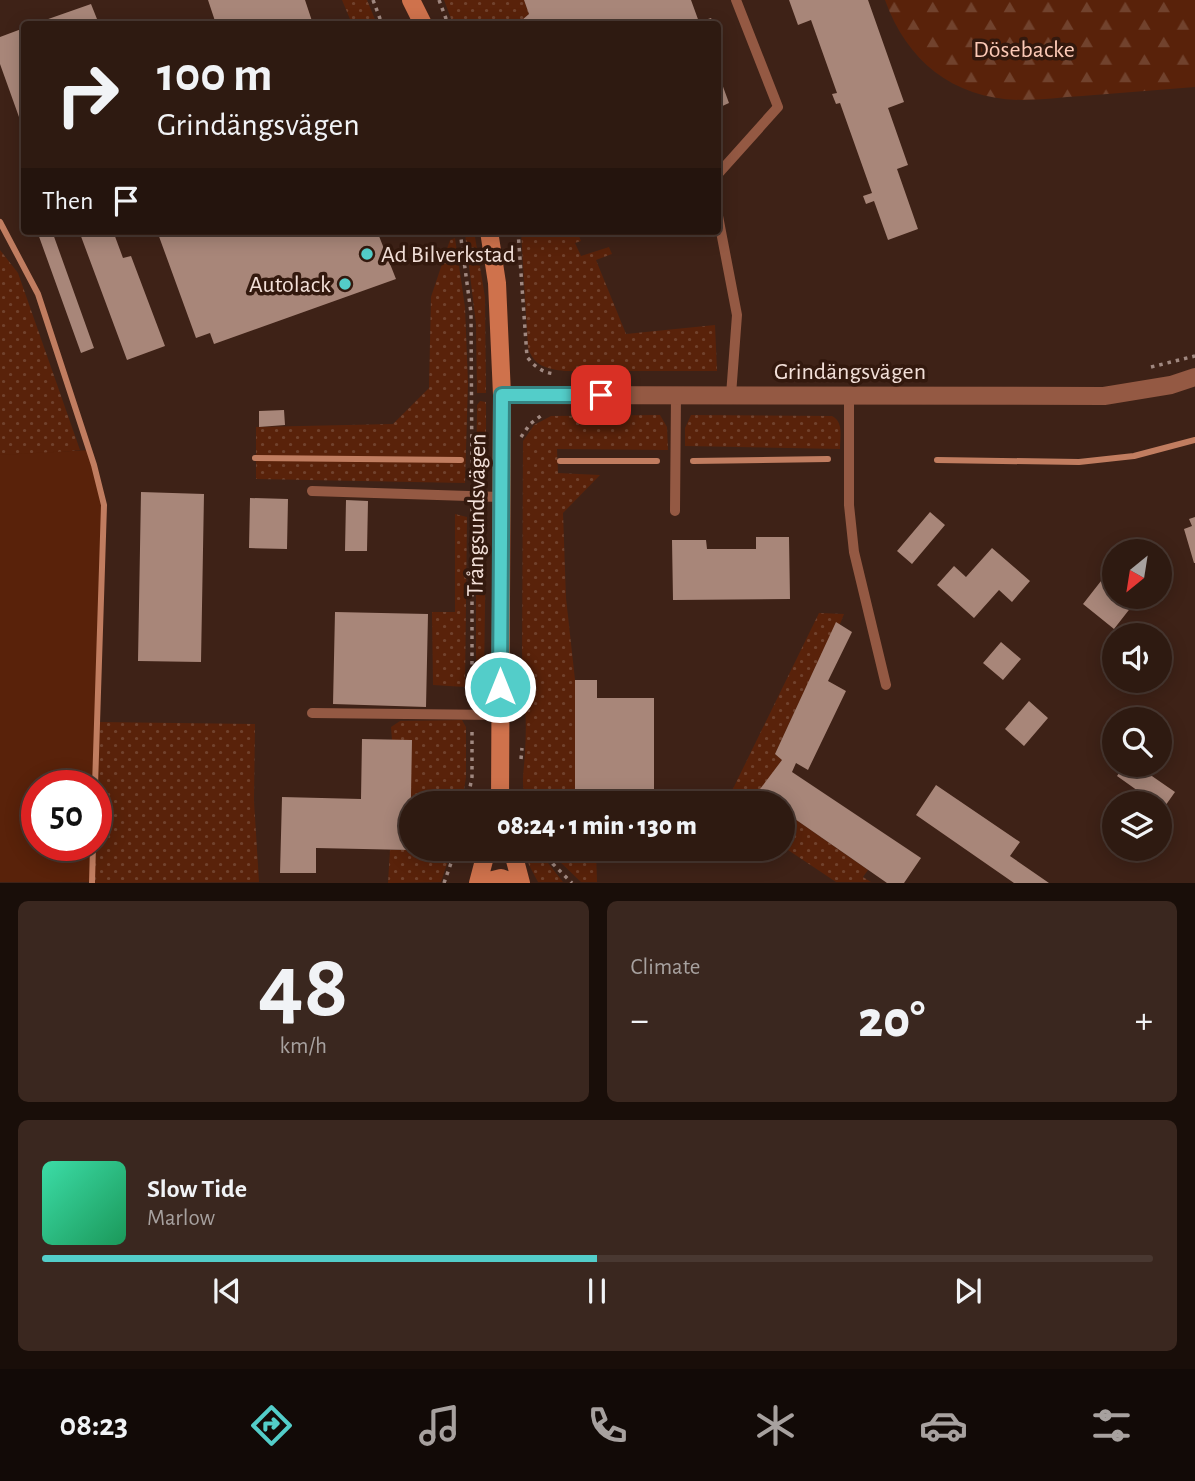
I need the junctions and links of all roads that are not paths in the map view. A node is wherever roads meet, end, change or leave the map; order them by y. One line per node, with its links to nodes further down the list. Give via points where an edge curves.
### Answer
1 (414, 0): 3 (main road)
2 (736, 0): 4 (lane, via 778,107)
3 (422, 21)
4 (721, 171)
5 (721, 231): 10 (lane, via 737,315)
6 (490, 235): 8 (main road, Trångsundsvägen, via 497,283)
7 (1195, 377): 11 (street, Grindängsvägen, via 1104,396)
8 (502, 395): 9 (street, Grindängsvägen); 13 (main road, Trångsundsvägen)
9 (676, 395): 10 (street, Grindängsvägen); 14 (lane)
10 (731, 396): 11 (street, Grindängsvägen)
11 (849, 396): 15 (lane, via 854,552)
12 (312, 491): 13 (lane)
13 (500, 497): 17 (main road, Trångsundsvägen)
14 (675, 511)
15 (886, 685)
16 (312, 713): 17 (lane)
17 (500, 715): 18 (main road, Trångsundsvägen)
18 (499, 791)
19 (484, 861): 21 (main road)
20 (515, 861): 23 (main road)
21 (479, 883): 22 (main road, via 502,878)
22 (515, 883)
23 (521, 883)

